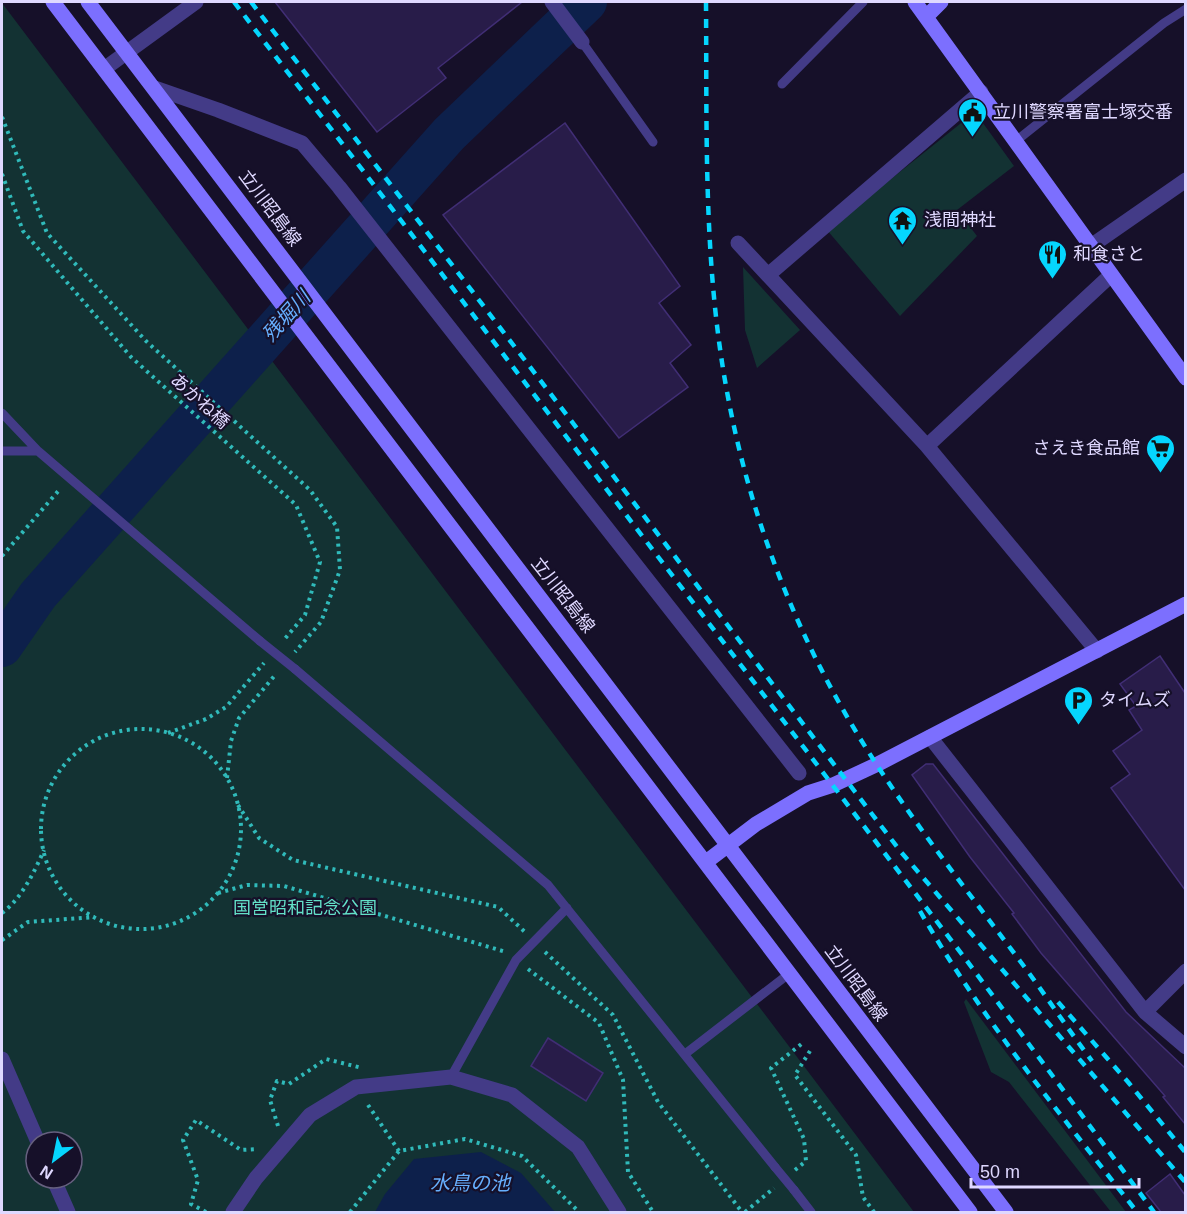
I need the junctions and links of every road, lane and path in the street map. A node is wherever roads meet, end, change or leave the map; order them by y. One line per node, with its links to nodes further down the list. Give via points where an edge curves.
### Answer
1 (53, 2): 12 (main road)
2 (88, 2): 11 (main road, 立川昭島線)
3 (196, 2): 11 (street)
4 (552, 2): 10 (street)
5 (863, 2): 13 (lane)
6 (915, 2): 9 (main road)
7 (941, 2): 9 (main road)
8 (1185, 9): 17 (lane)
9 (926, 17): 15 (main road)
10 (582, 42): 18 (lane)
11 (126, 52): 12 (street); 14 (main road, 立川昭島線)
12 (104, 69): 44 (main road)
13 (782, 84)
14 (155, 88): 40 (street, via 302,143); 42 (main road, 立川昭島線)
15 (981, 92): 17 (main road); 23 (street)
16 (2, 117): 36 (path, あかね橋, via 47,233 157,352 310,490 337,527 340,570 321,622)
17 (1016, 141): 22 (main road)
18 (653, 142)
19 (2, 174): 33 (path, あかね橋, via 23,231 131,357 296,505 320,562 305,615)
20 (1185, 180): 22 (street)
21 (738, 243): 23 (street)
22 (1091, 246): 24 (main road)
23 (768, 275): 27 (street)
24 (1111, 275): 25 (main road); 27 (street)
25 (1185, 378)
26 (2, 413): 28 (lane)
27 (927, 446): 34 (street)
28 (38, 451): 29 (lane); 30 (lane)
29 (2, 452)
30 (70, 478): 31 (path); 45 (lane, bridge, via 548,885)
31 (2, 556)
32 (1185, 604): 34 (main road)
33 (277, 649)
34 (1096, 651): 39 (main road)
35 (270, 657): 38 (path, via 226,707)
36 (291, 657)
37 (283, 665): 41 (path, via 238,718)
38 (168, 733): 41 (path, via 191,742); 43 (path, via 151,729 117,732 72,756 45,799 41,833)
39 (930, 737): 42 (main road, via 845,780 808,793); 51 (street)
40 (799, 773)
41 (227, 778): 47 (path, via 238,805 240,842 232,869 218,893 188,917 152,928 113,925)
42 (729, 845): 44 (main road); 76 (main road, 立川昭島線)
43 (44, 850): 46 (path, via 12,905); 47 (path, via 62,890)
44 (705, 862): 50 (main road)
45 (567, 908): 55 (lane); 57 (lane, via 516,960)
46 (2, 913)
47 (95, 917): 48 (path, via 28,922)
48 (2, 940)
49 (1185, 971): 51 (street)
50 (790, 973): 55 (lane); 75 (main road)
51 (1145, 1012): 53 (street)
52 (804, 1042): 63 (path, via 771,1068 804,1139 806,1161)
53 (1185, 1047)
54 (810, 1051): 74 (path, via 795,1075 856,1155 863,1197)
55 (685, 1054): 73 (lane, bridge)
56 (2, 1059): 60 (street)
57 (451, 1077): 58 (street); 71 (street, via 512,1095 578,1147)
58 (384, 1084): 59 (street); 61 (path, via 358,1066 326,1059 289,1084 277,1081 270,1100)
59 (356, 1087): 61 (street, via 310,1115); 62 (path)
60 (33, 1130)
61 (284, 1146): 67 (path, via 241,1150 196,1119 183,1140 198,1180 191,1204); 68 (street)
62 (399, 1152): 69 (path); 70 (path, via 465,1139 522,1156)
63 (788, 1176)
64 (780, 1183): 72 (path)
65 (58, 1190): 66 (street)
66 (68, 1212)
67 (206, 1212)
68 (233, 1212)
69 (350, 1212)
70 (579, 1212)
71 (619, 1212)
72 (745, 1212)
73 (811, 1212)
74 (874, 1212)
75 (970, 1212)
76 (1006, 1212)

